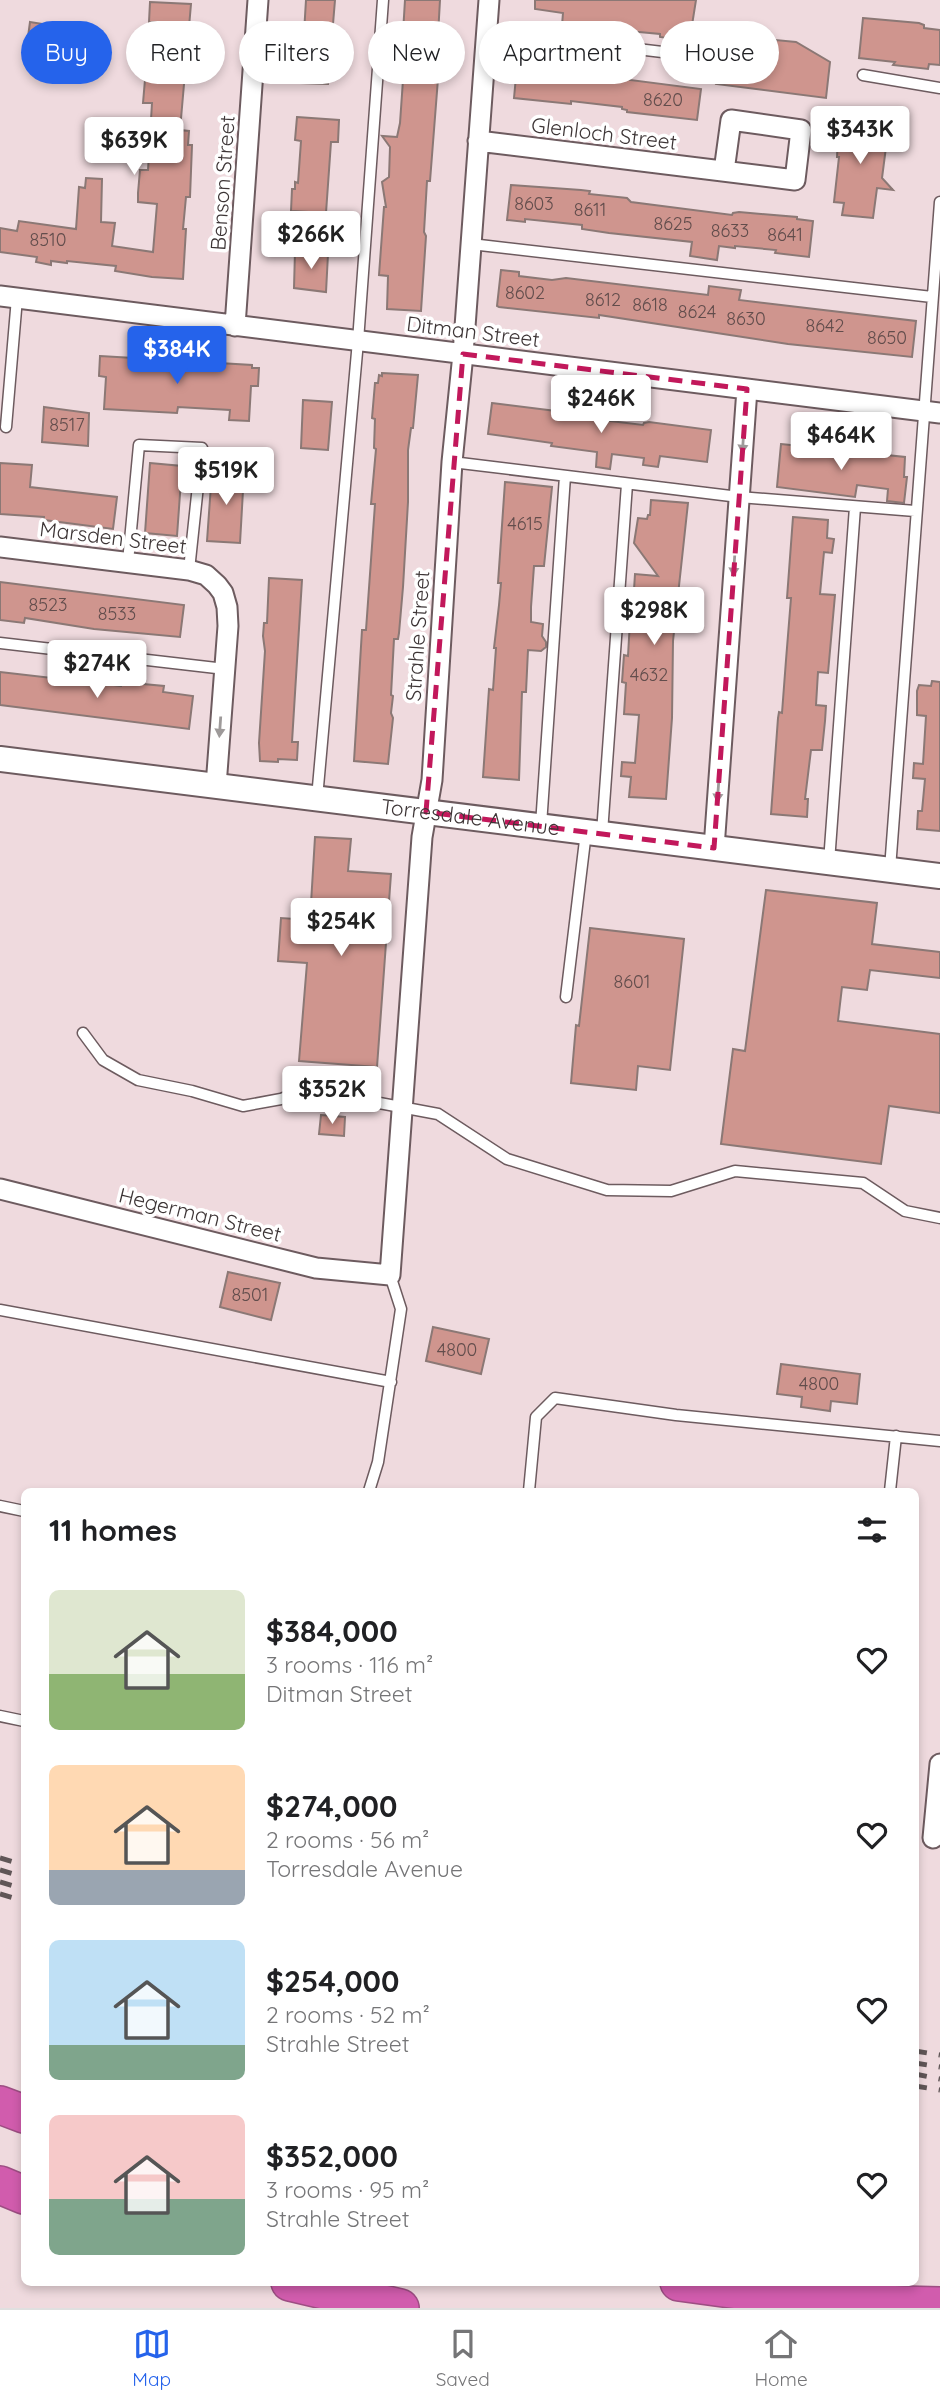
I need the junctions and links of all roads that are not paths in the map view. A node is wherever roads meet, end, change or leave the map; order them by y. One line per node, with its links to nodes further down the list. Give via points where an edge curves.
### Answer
1 (258, 0): 14 (street, Benson Street)
2 (383, 0): 15 (lane)
3 (489, 0): 4 (street, Strahle Street)
4 (487, 21)
5 (863, 75): 7 (lane)
6 (482, 84): 8 (street, Strahle Street)
7 (940, 88)
8 (478, 141): 9 (street, Glenloch Street); 11 (street, Strahle Street)
9 (724, 171): 9 (street, Glenloch Street, via 795,180 801,130 731,120)
10 (940, 202): 13 (lane)
11 (471, 244): 13 (lane); 16 (street, Strahle Street)
12 (8, 297): 14 (street, Ditman Street); 19 (lane)
13 (932, 297): 18 (lane)
14 (235, 327): 15 (street, Ditman Street)
15 (358, 341): 16 (street, Ditman Street); 33 (lane)
16 (463, 354): 17 (street, Ditman Street); 20 (street, Strahle Street)
17 (747, 389): 18 (street, Ditman Street); 23 (street, one-way to 23)
18 (932, 412): 25 (lane)
19 (6, 427)
20 (453, 462): 21 (lane); 34 (street, Strahle Street, via 432,780)
21 (565, 476): 22 (lane); 35 (lane)
22 (627, 484): 23 (lane); 36 (lane)
23 (739, 498): 24 (lane); 37 (street, one-way to 37)
24 (855, 507): 25 (lane); 38 (lane)
25 (915, 512): 39 (lane)
26 (0, 547): 27 (street, Marsden Street)
27 (128, 562): 28 (street, Marsden Street); 28 (lane, via 139,445 202,448)
28 (189, 570): 30 (street, Marsden Street, via 206,575 223,593 228,626)
29 (0, 643): 30 (lane)
30 (225, 669): 32 (street, one-way to 32)
31 (0, 759): 32 (street, Torresdale Avenue)
32 (216, 786): 33 (street, Torresdale Avenue)
33 (317, 799): 34 (street, Torresdale Avenue)
34 (426, 812): 35 (street, Torresdale Avenue); 43 (street, Strahle Street)
35 (541, 826): 36 (street, Torresdale Avenue)
36 (594, 832): 37 (street, Torresdale Avenue); 41 (lane)
37 (714, 848): 38 (street, Torresdale Avenue)
38 (829, 862): 39 (street, Torresdale Avenue)
39 (890, 870): 40 (street, Torresdale Avenue)
40 (940, 876)
41 (566, 997)
42 (83, 1033): 43 (lane, via 103,1060 138,1080 243,1107 305,1089 341,1090)
43 (403, 1106): 45 (lane, via 438,1114 507,1158 607,1190 671,1191 735,1171 748,1172 863,1183 905,1211); 46 (street, Strahle Street)
44 (0, 1189): 46 (street, Hegerman Street, via 316,1268)
45 (940, 1218)
46 (390, 1275): 48 (lane, via 401,1309)
47 (0, 1310): 48 (lane)
48 (391, 1382): 51 (lane)
49 (896, 1436): 50 (lane); 52 (lane, via 555,1398 536,1417); 53 (lane)
50 (940, 1441)
51 (370, 1488)
52 (529, 1488)
53 (890, 1488)
54 (0, 1506): 55 (lane)
55 (21, 1510)
56 (0, 1716): 57 (lane)
57 (21, 1720)
58 (940, 1764): 59 (street)
59 (933, 1838)
60 (0, 2105): 61 (highway)
61 (21, 2113)
62 (0, 2185): 63 (highway)
63 (21, 2194)
64 (307, 2286): 67 (highway)
65 (708, 2286): 66 (highway, via 780,2296)
66 (940, 2306)
67 (400, 2308)

